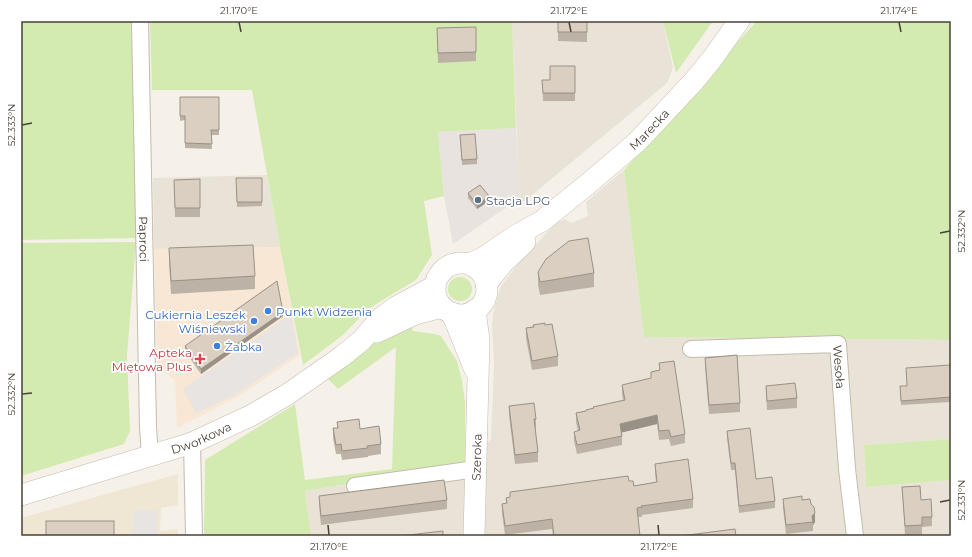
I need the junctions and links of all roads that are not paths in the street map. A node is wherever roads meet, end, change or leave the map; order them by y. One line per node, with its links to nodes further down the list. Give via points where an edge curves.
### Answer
1 (140, 21): 13 (street, Paproci)
2 (739, 21): 3 (street, Marecka, via 694,81 637,142)
3 (542, 221): 4 (street, Marecka); 5 (street, Marecka)
4 (469, 264): 5 (street, via 480,272); 6 (street, via 454,264 447,267 441,272)
5 (486, 284): 8 (street, via 486,296)
6 (435, 286): 7 (street, via 438,301); 9 (street, Dworkowa, via 381,318)
7 (447, 310): 8 (street, via 464,314); 9 (street, Dworkowa, via 415,314); 11 (street, Szeroka)
8 (475, 310): 11 (street, Szeroka, via 479,340)
9 (361, 341): 12 (street, Dworkowa, via 288,394 252,415)
10 (691, 349): 19 (street, Wesoła, via 838,344)
11 (478, 378): 14 (street, Szeroka)
12 (192, 443): 13 (street, Dworkowa); 17 (street)
13 (150, 456): 16 (street, Dworkowa)
14 (476, 469): 15 (street); 18 (street, Szeroka)
15 (355, 486)
16 (21, 495)
17 (194, 536)
18 (474, 536)
19 (854, 536)

